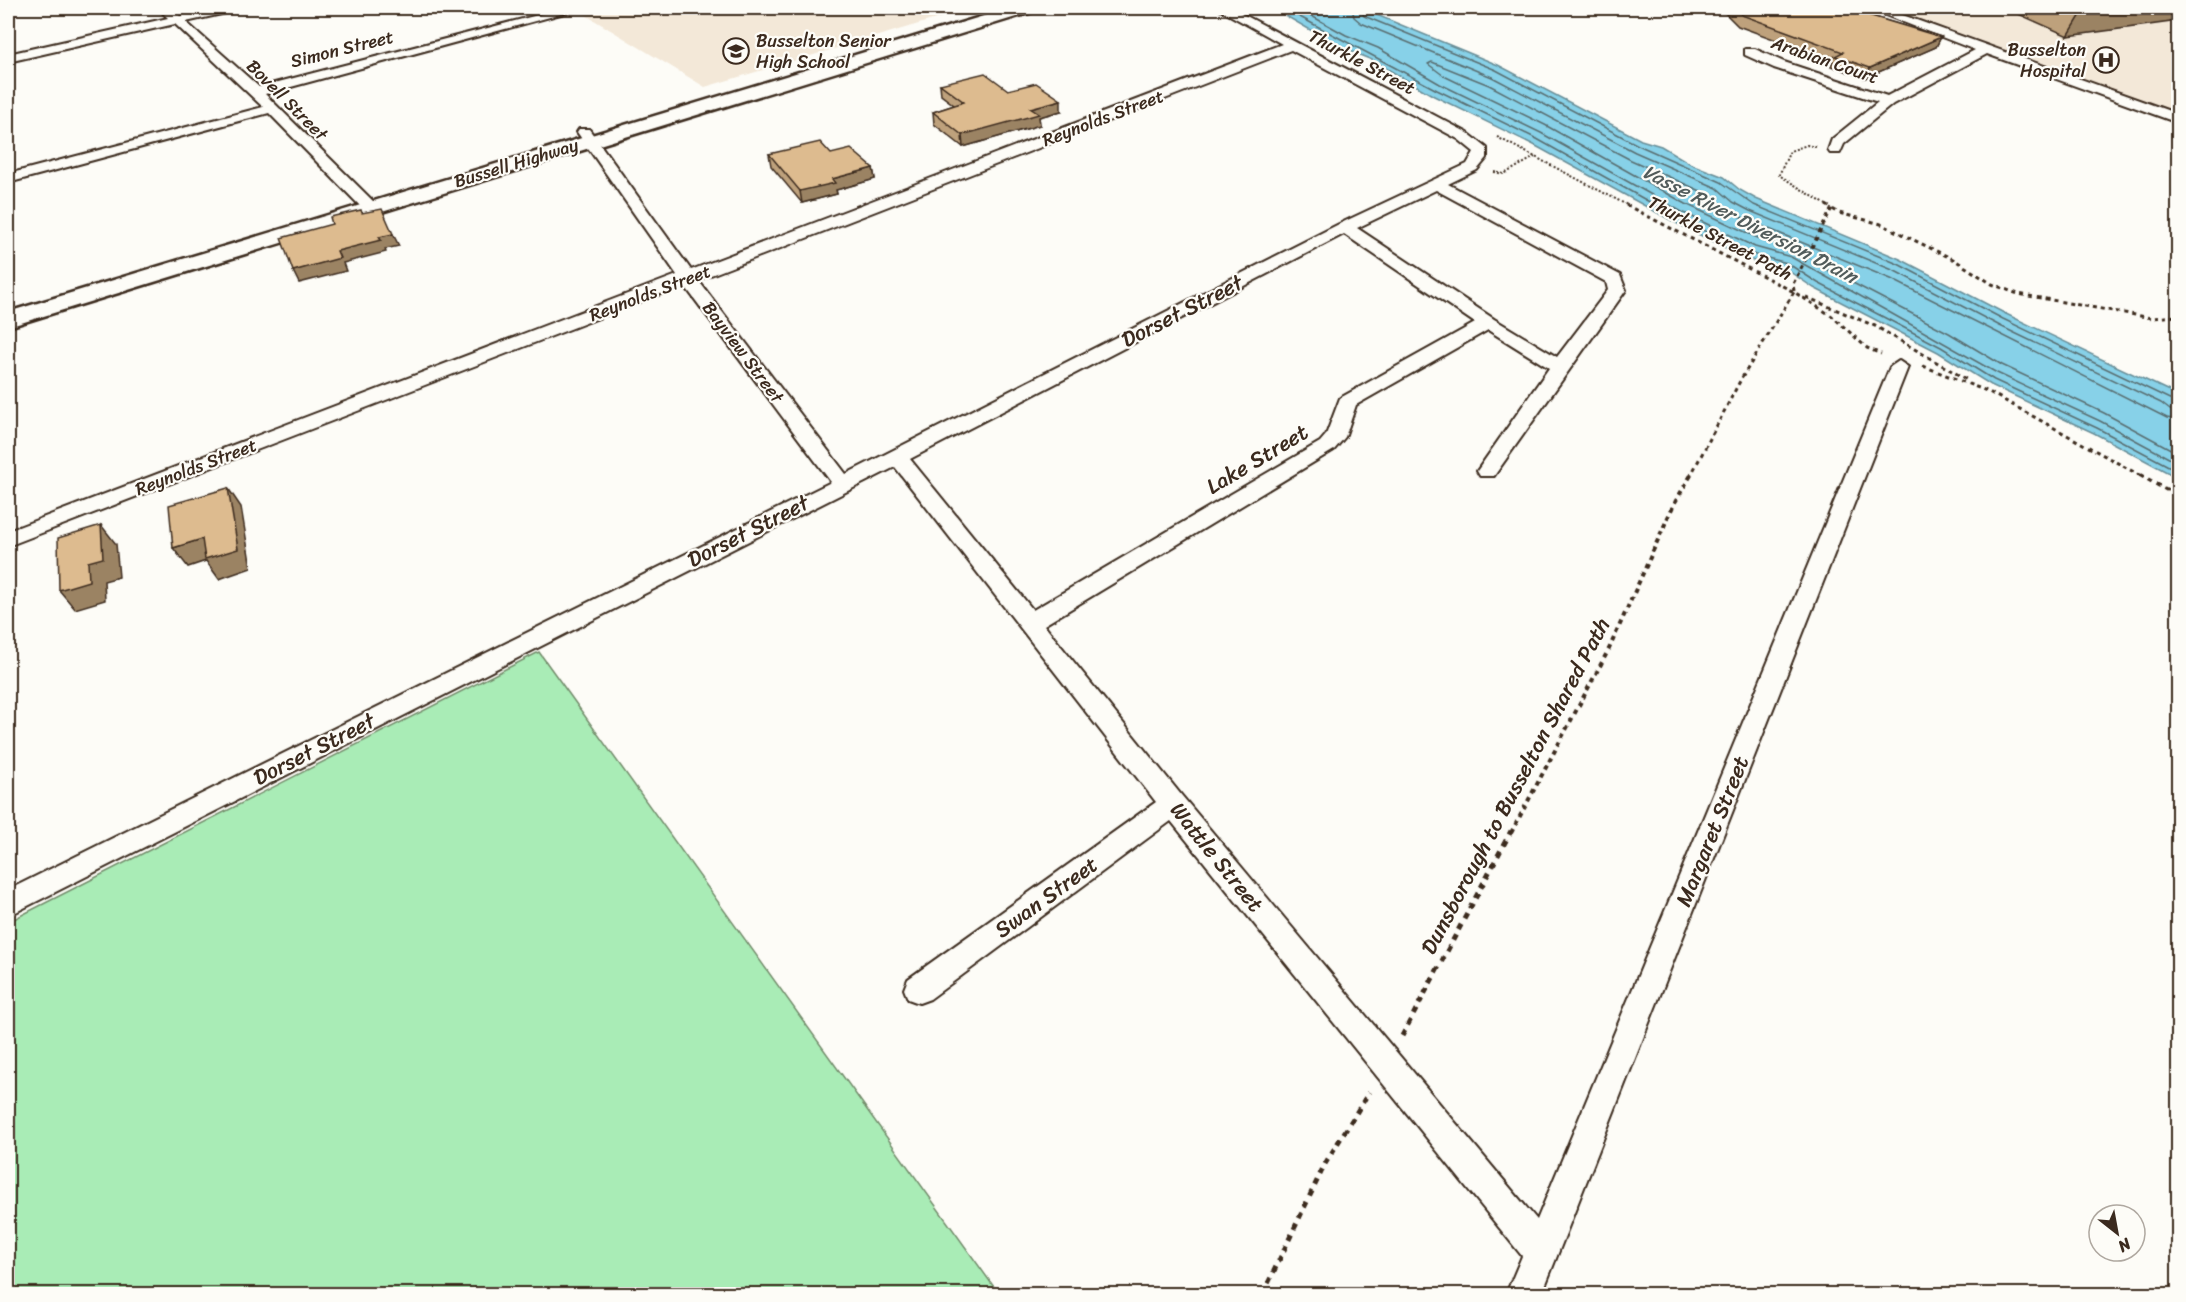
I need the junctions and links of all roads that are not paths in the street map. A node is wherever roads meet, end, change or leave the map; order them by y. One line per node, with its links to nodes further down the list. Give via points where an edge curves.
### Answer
1 (164, 8): 8 (street, Bovell Street)
2 (231, 8): 8 (street)
3 (577, 8): 13 (street, Simon Street)
4 (1000, 8): 17 (main road, Bussell Highway)
5 (1026, 8): 17 (main road, Bussell Highway)
6 (1223, 8): 9 (street, Thurkle Street)
7 (1873, 8): 10 (street)
8 (176, 20): 12 (street); 13 (street, Bovell Street)
9 (1292, 45): 19 (street, Thurkle Street, via 1463,136); 24 (street, Reynolds Street)
10 (1986, 49): 14 (street); 16 (street)
11 (1750, 52): 14 (street, Arabian Court)
12 (8, 58)
13 (256, 92): 15 (street, Bovell Street)
14 (1888, 101): 18 (street, via 1838,142)
15 (270, 109): 20 (street); 22 (street, Bovell Street)
16 (2178, 119)
17 (588, 136): 22 (main road, Bussell Highway); 24 (street, Bayview Street)
18 (1835, 150)
19 (1482, 151): 21 (street, Dorset Street)
20 (8, 179)
21 (1436, 184): 23 (street, Dorset Street); 29 (street, via 1614,279 1617,290)
22 (367, 204): 25 (main road, Bussell Highway); 26 (main road, Bussell Highway)
23 (1346, 227): 27 (street); 30 (street, Dorset Street)
24 (688, 278): 32 (street, Bayview Street); 33 (street, Reynolds Street)
25 (8, 308)
26 (8, 320)
27 (1488, 323): 29 (street); 34 (street, Lake Street, via 1347,402 1335,437 1327,446)
28 (1901, 363): 38 (street, Margaret Street)
29 (1560, 366): 31 (street)
30 (898, 457): 32 (street, Dorset Street); 34 (street, Wattle Street)
31 (1487, 471)
32 (842, 483): 36 (street, Dorset Street)
33 (8, 539)
34 (1031, 622): 35 (street, Wattle Street)
35 (1173, 804): 37 (street, Swan Street); 38 (street, Wattle Street)
36 (8, 904)
37 (919, 989)
38 (1541, 1252): 39 (street, Margaret Street)
39 (1524, 1294)

